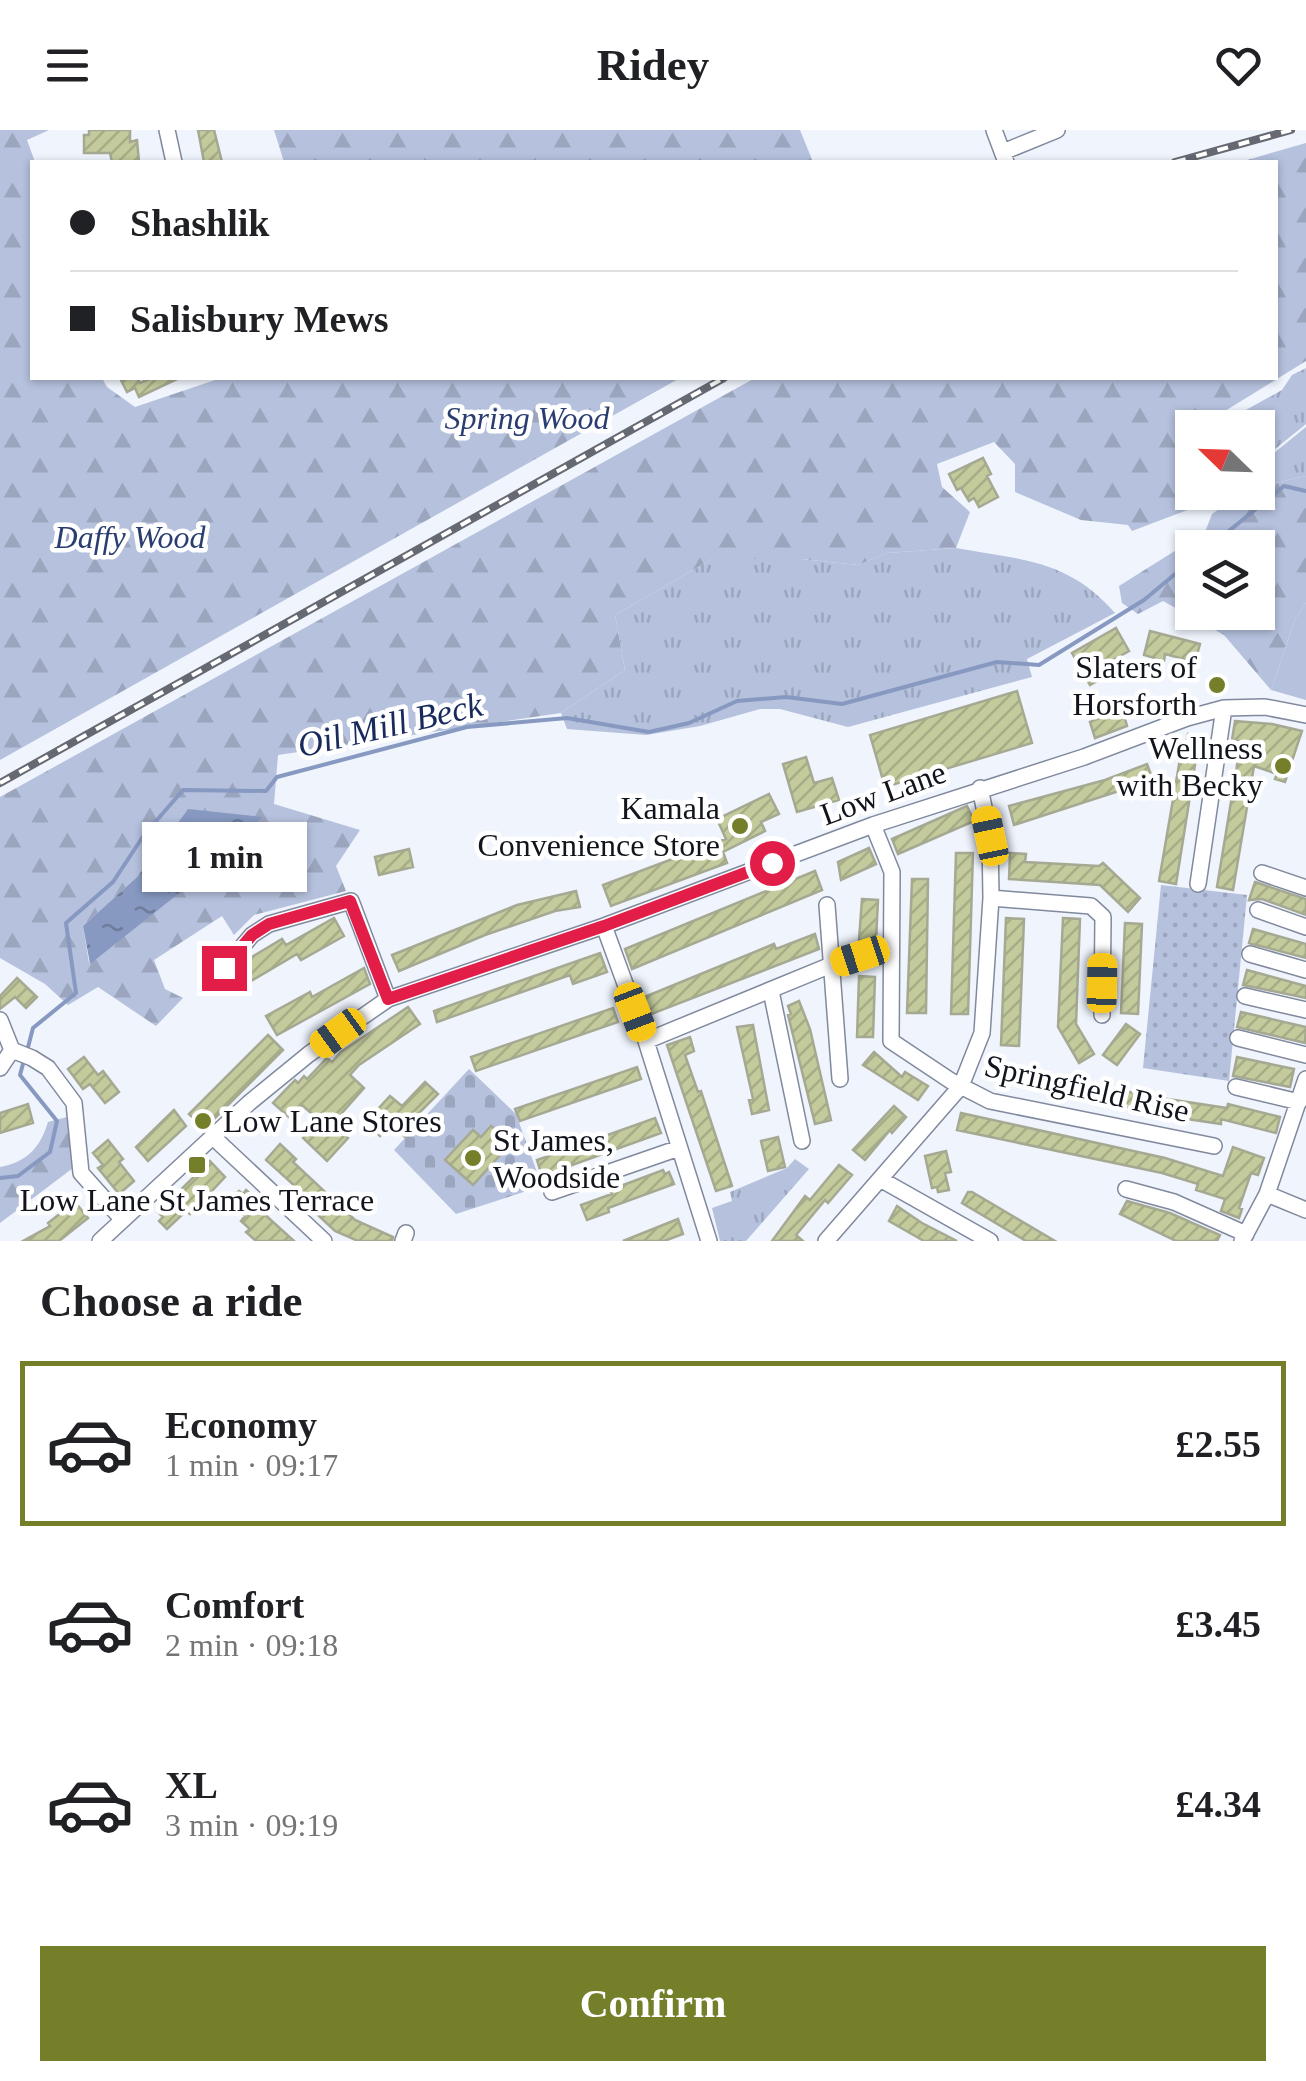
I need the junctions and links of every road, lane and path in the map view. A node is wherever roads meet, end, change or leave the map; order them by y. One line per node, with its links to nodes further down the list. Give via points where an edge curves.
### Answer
1 (167, 130): 5 (street)
2 (994, 130): 4 (street)
3 (1057, 130): 4 (street)
4 (1004, 157)
5 (174, 160)
6 (1224, 708): 7 (street, Low Lane); 8 (street, Low Lane); 11 (street)
7 (1306, 714)
8 (980, 788): 9 (street, Low Lane); 13 (street, via 990,836)
9 (873, 825): 16 (street, Low Lane); 18 (street, via 892,872)
10 (1262, 872): 12 (street)
11 (1198, 884)
12 (1306, 888)
13 (991, 898): 27 (street, via 1099,910); 36 (street, via 982,1033)
14 (828, 905): 20 (street)
15 (1258, 910): 17 (street)
16 (604, 926): 25 (street, Low Lane); 30 (street)
17 (1306, 927)
18 (890, 947): 20 (street); 36 (street, Springfield Rise, via 891,1041)
19 (1250, 954): 22 (street)
20 (831, 965): 23 (street); 34 (street)
21 (224, 968): 25 (street, via 269,924 350,901)
22 (1306, 970)
23 (771, 992): 30 (street); 40 (street)
24 (1245, 996): 26 (street)
25 (388, 999): 39 (street, Low Lane, via 296,1064)
26 (1306, 1010)
27 (1102, 1016)
28 (0, 1020): 31 (street)
29 (1238, 1038): 32 (street)
30 (646, 1041): 42 (street)
31 (12, 1050): 33 (street); 48 (street, via 48,1068 74,1104 82,1173)
32 (1306, 1055)
33 (0, 1068)
34 (840, 1079)
35 (1306, 1079): 38 (street)
36 (955, 1083): 41 (street, Springfield Rise, via 990,1100); 43 (street)
37 (1236, 1088): 38 (street)
38 (1299, 1102): 46 (street)
39 (213, 1138): 48 (street, Low Lane); 51 (street)
40 (802, 1141)
41 (1214, 1146)
42 (679, 1148): 45 (street); 52 (street)
43 (880, 1179): 53 (street); 54 (street)
44 (1126, 1189): 49 (street, via 1174,1202)
45 (552, 1192)
46 (1267, 1194): 47 (street); 49 (street)
47 (1306, 1210)
48 (122, 1219): 50 (street, Low Lane)
49 (1244, 1237)
50 (100, 1241)
51 (324, 1241)
52 (708, 1241)
53 (826, 1241)
54 (990, 1241)

